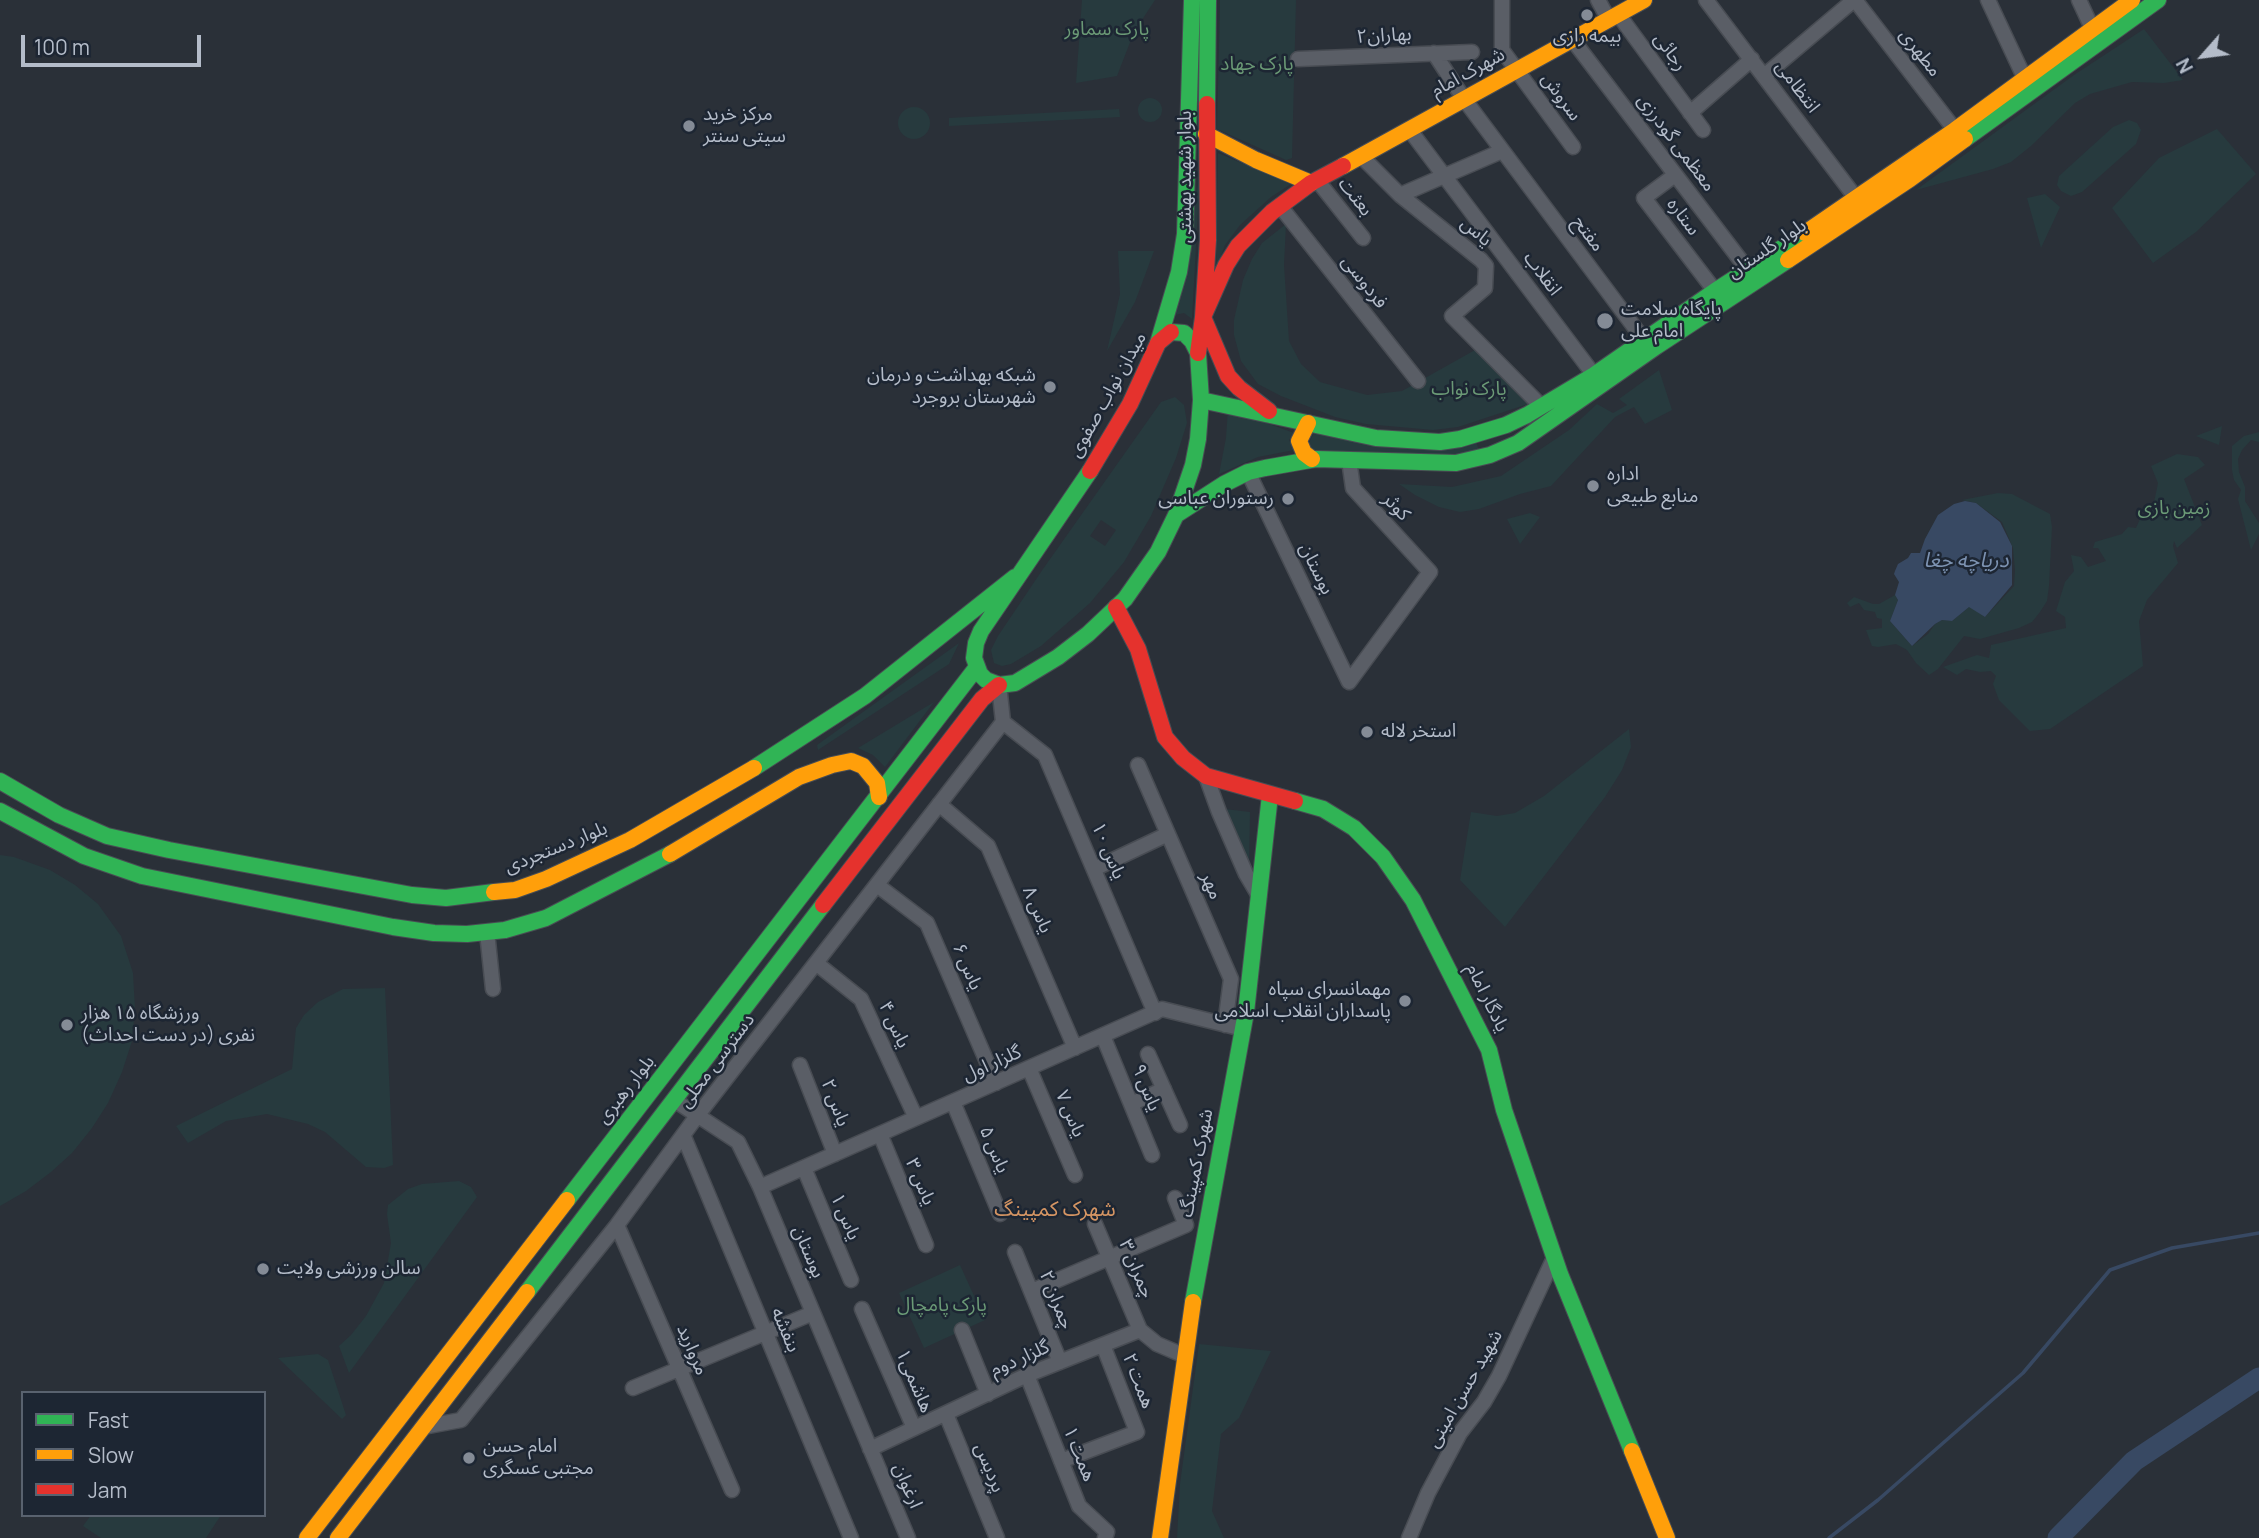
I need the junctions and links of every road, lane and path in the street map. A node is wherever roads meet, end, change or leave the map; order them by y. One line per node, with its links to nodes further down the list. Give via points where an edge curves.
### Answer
1 (1192, 0): 42 (main road, بلوار شهید بهشتی, via 1185,234)
2 (1208, 0): 27 (main road, بلوار شهید بهشتی)
3 (1502, 0): 19 (street, سروش, via 1502,50)
4 (1598, 0): 12 (street, رجائی)
5 (1644, 0): 12 (main road, شهرک امام)
6 (1706, 0): 18 (street, انتظامی)
7 (1854, 0): 20 (street); 26 (street, مطهری)
8 (1988, 0): 21 (street)
9 (2079, 0): 13 (street)
10 (2132, 0): 13 (main road, بلوار گلستان)
11 (2158, 0): 52 (main road, بلوار گلستان, via 1910,179 1657,346 1531,436)
12 (1614, 17): 14 (main road, شهرک امام); 23 (street, رجائی)
13 (2092, 28): 21 (main road, بلوار گلستان)
14 (1572, 40): 19 (main road, شهرک امام); 31 (street, معظمی گودرزی)
15 (1472, 52): 16 (street, بهاران۲)
16 (1434, 53): 17 (street, بهاران۲); 22 (street, مفتح)
17 (1297, 59)
18 (1752, 60): 20 (street, انتظامی); 23 (street)
19 (1517, 70): 22 (main road, شهرک امام); 28 (street, سروش)
20 (1764, 76): 35 (street, انتظامی)
21 (2025, 79): 26 (main road, بلوار گلستان)
22 (1464, 99): 24 (main road, شهرک امام); 29 (street, مفتح)
23 (1690, 113): 25 (street, رجائی)
24 (1409, 129): 30 (main road, شهرک امام); 32 (street, انقلاب)
25 (1703, 130)
26 (1955, 130): 35 (main road, بلوار گلستان)
27 (1206, 134): 33 (main road, via 1256,160); 40 (main road, بلوار شهید بهشتی, via 1208,240)
28 (1573, 148)
29 (1502, 150): 32 (street); 41 (street, مفتح)
30 (1361, 156): 33 (main road, شهرک امام); 34 (street, یاس)
31 (1675, 175): 38 (street, معظمی گودرزی); 39 (street, ستاره, via 1644,198)
32 (1444, 176): 34 (street); 44 (street, انقلاب)
33 (1314, 181): 36 (main road, شهرک امام); 37 (street, بعثت)
34 (1400, 195): 47 (street, یاس, via 1486,266 1485,288 1452,316)
35 (1856, 198): 38 (main road, بلوار گلستان)
36 (1280, 206): 40 (main road, شهرک امام, via 1238,246); 45 (street, فردوسی)
37 (1363, 238)
38 (1748, 270): 39 (main road, بلوار گلستان)
39 (1715, 291): 41 (main road, بلوار گلستان)
40 (1203, 317): 43 (main road, بلوار شهید بهشتی); 48 (main road, via 1228,376)
41 (1644, 340): 44 (main road, بلوار گلستان)
42 (1158, 343): 43 (main road, میدان نواب صفوی, via 1171,332 1184,333); 56 (main road, میدان نواب صفوی, via 1130,404 1079,491)
43 (1198, 353): 46 (main road)
44 (1594, 375): 47 (main road, بلوار گلستان)
45 (1418, 382)
46 (1201, 400): 48 (main road, بلوار گلستان); 55 (main road, via 1193,465)
47 (1541, 406): 50 (main road, بلوار گلستان, via 1506,425)
48 (1276, 416): 49 (main road, بلوار گلستان)
49 (1308, 423): 50 (main road, بلوار گلستان, via 1404,441 1440,442); 51 (main road, via 1299,441)
50 (1471, 436): 52 (main road, via 1485,444)
51 (1312, 459): 53 (main road, بلوار گلستان); 54 (main road, بلوار گلستان)
52 (1479, 459): 53 (main road, بلوار گلستان, via 1441,464)
53 (1349, 460): 59 (street, کوثر, via 1353,488 1430,572)
54 (1248, 472): 55 (main road, بلوار گلستان); 59 (street, بوستان)
55 (1176, 514): 57 (main road, via 1143,576)
56 (1021, 572): 58 (main road, میدان نواب صفوی, via 975,643); 64 (main road, بلوار دستجردی, via 865,696 802,738 630,839 515,890 446,898 412,895 158,847 86,828)
57 (1116, 607): 60 (main road, via 1036,672); 63 (main road, یادگار امام, via 1138,649 1166,737)
58 (977, 667): 60 (main road, via 986,680); 66 (main road, بلوار رهبری)
59 (1349, 682)
60 (999, 685): 61 (street); 86 (main road, via 953,736)
61 (1003, 722): 67 (street, دسترسی محلی); 70 (street, یاس ۱۰, via 1045,755)
62 (1138, 765): 69 (street, مهر)
63 (1206, 776): 65 (main road, یادگار امام); 72 (street)
64 (0, 781)
65 (1270, 795): 72 (main road, شهرک کمپینگ); 106 (main road, یادگار امام, via 1323,809 1354,828 1383,857 1413,900 1489,1050 1504,1110)
66 (879, 797): 73 (main road, via 877,783 863,766 851,761 832,765 799,777 675,852 546,918); 127 (main road, بلوار رهبری)
67 (940, 804): 71 (street, دسترسی محلی); 80 (street, یاس ۸, via 988,846)
68 (0, 811): 73 (main road, via 84,856 142,876 433,933)
69 (1168, 834): 70 (street); 77 (street, مهر, via 1231,979)
70 (1094, 869): 76 (street, یاس ۱۰)
71 (877, 885): 74 (street, دسترسی محلی); 84 (street, یاس ۶, via 927,923)
72 (1259, 895): 78 (main road, شهرک کمپینگ)
73 (487, 932): 75 (street)
74 (816, 963): 89 (street, دسترسی محلی); 90 (street, یاس ۴, via 861,999)
75 (493, 989)
76 (1155, 1013): 77 (street, گلزار اول, via 1162,1009); 79 (street, گلزار اول)
77 (1225, 1025): 78 (street, گلزار اول)
78 (1243, 1030): 115 (main road, شهرک کمپینگ)
79 (1103, 1035): 80 (street, گلزار اول); 88 (street, یاس ۹)
80 (1075, 1048): 83 (street, گلزار اول)
81 (1148, 1054): 85 (street)
82 (800, 1065): 94 (street, یاس ۲)
83 (1029, 1068): 84 (street, گلزار اول); 97 (street, یاس ۷)
84 (996, 1083): 87 (street, گلزار اول)
85 (1164, 1089): 88 (street); 91 (street)
86 (674, 1100): 89 (street, بوستان); 122 (main road)
87 (953, 1102): 90 (street, گلزار اول); 100 (street, یاس ۵)
88 (1131, 1104): 95 (street, یاس ۹)
89 (697, 1116): 93 (street, دسترسی محلی); 98 (street, بوستان, via 738,1142)
90 (916, 1118): 92 (street, گلزار اول)
91 (1180, 1125)
92 (880, 1134): 94 (street, گلزار اول); 103 (street, یاس ۳)
93 (684, 1137): 101 (street, دسترسی محلی); 113 (street, بنفشه)
94 (835, 1154): 96 (street, گلزار اول)
95 (1152, 1155)
96 (804, 1168): 98 (street, گلزار اول); 107 (street, یاس ۱)
97 (1075, 1175)
98 (760, 1187): 110 (street, بوستان)
99 (1175, 1198): 105 (street, via 1186,1225)
100 (1000, 1214)
101 (617, 1224): 117 (street, مروارید); 122 (street, دسترسی محلی, via 461,1420)
102 (1095, 1224): 105 (street, چمران ۳)
103 (926, 1245)
104 (1015, 1252): 108 (street, چمران ۲)
105 (1110, 1258): 108 (street); 112 (street, چمران ۳)
106 (1554, 1258): 134 (street, شهید حسن امینی, via 1499,1376 1460,1433); 135 (main road, یادگار امام)
107 (851, 1280)
108 (1032, 1291): 116 (street, چمران ۲)
109 (862, 1310): 123 (street, هاشمی۱)
110 (813, 1313): 113 (street); 124 (street, بوستان)
111 (962, 1330): 120 (street)
112 (1140, 1330): 114 (street, گلزار دوم); 115 (street, via 1157,1344)
113 (765, 1332): 117 (street); 129 (street, بنفشه)
114 (1102, 1345): 116 (street, گلزار دوم); 125 (street, همت ۲, via 1137,1432)
115 (1185, 1356): 133 (main road, شهرک کمپینگ)
116 (1060, 1362): 118 (street, گلزار دوم)
117 (679, 1368): 119 (street); 126 (street, مروارید)
118 (1027, 1375): 120 (street, گلزار دوم); 125 (street, همت ۱)
119 (633, 1388)
120 (988, 1394): 121 (street, گلزار دوم)
121 (946, 1413): 123 (street, گلزار دوم); 131 (street, پردیس)
122 (423, 1427): 128 (main road)
123 (914, 1428): 124 (street, گلزار دوم)
124 (870, 1449): 130 (street, ارغوان)
125 (1061, 1461): 132 (street, همت ۱, via 1079,1506 1107,1532)
126 (732, 1490)
127 (307, 1538)
128 (338, 1538)
129 (851, 1538)
130 (908, 1538)
131 (997, 1538)
132 (1105, 1538)
133 (1160, 1538)
134 (1409, 1538)
135 (1667, 1538)

